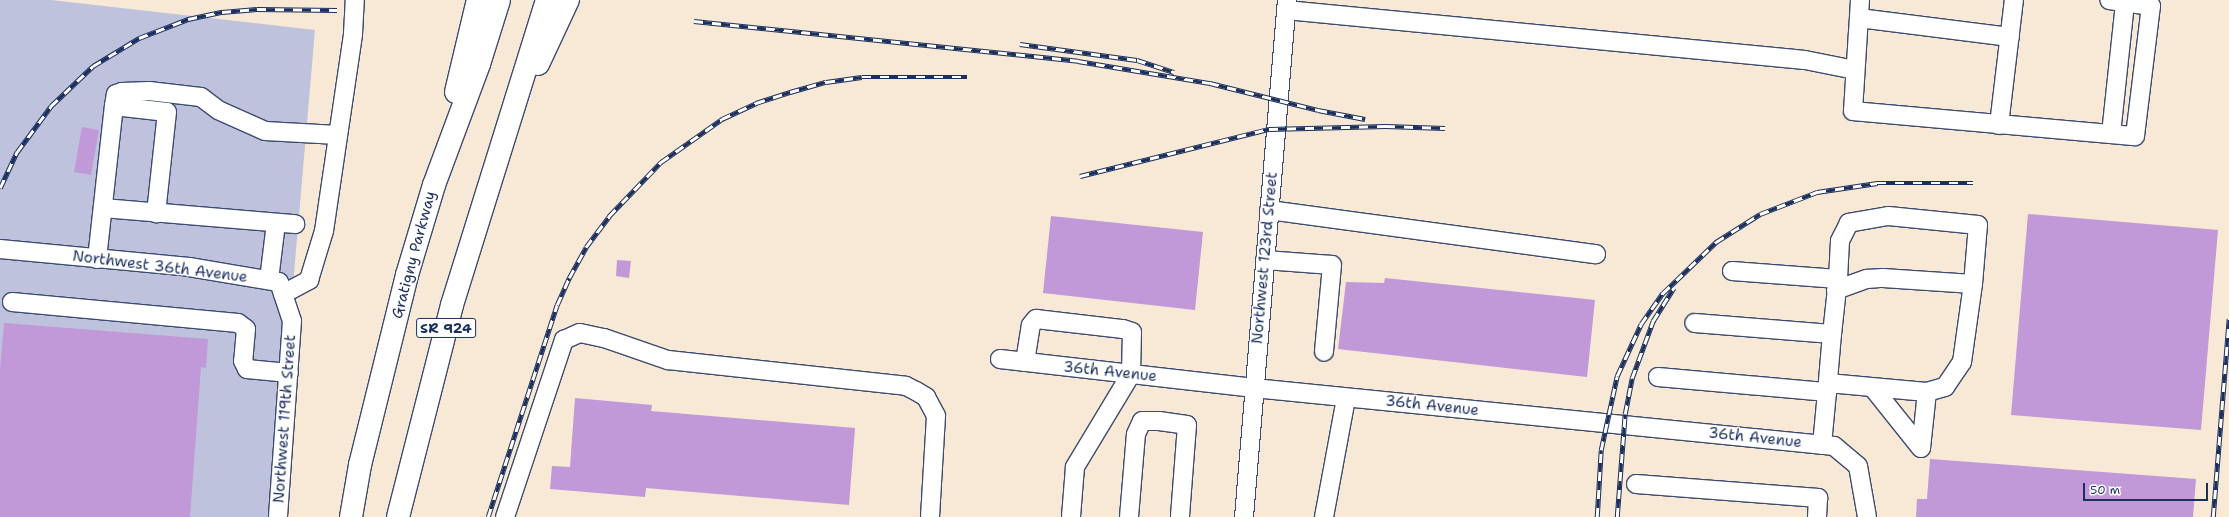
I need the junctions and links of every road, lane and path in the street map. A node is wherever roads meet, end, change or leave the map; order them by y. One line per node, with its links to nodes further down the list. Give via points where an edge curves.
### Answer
1 (355, 0): 18 (street)
2 (478, 0): 12 (highway)
3 (499, 0): 12 (highway, Gratigny Parkway)
4 (547, 0): 14 (highway)
5 (568, 0): 14 (highway)
6 (1860, 0): 10 (street)
7 (2014, 0): 11 (street)
8 (2117, 1): 17 (street); 17 (street, via 2151,6 2136,136)
9 (1287, 5): 13 (street, via 1805,60); 20 (street, Northwest 123rd Street)
10 (1859, 18): 11 (street); 13 (street)
11 (2010, 37): 16 (street)
12 (471, 63): 51 (highway, Gratigny Parkway / SR 924, via 408,275 360,465)
13 (1855, 70): 16 (street, via 1853,111)
14 (529, 71): 52 (highway, SR 924, via 501,141 452,305)
15 (114, 106): 18 (street, via 116,94 122,92 149,91 201,97 218,110 265,131); 19 (street); 21 (street, via 167,112)
16 (1999, 125): 17 (street)
17 (2111, 134)
18 (338, 135): 32 (street, via 324,231 309,280)
19 (103, 208): 21 (street); 26 (street)
20 (1269, 210): 25 (street); 27 (street, Northwest 123rd Street)
21 (156, 212): 22 (street)
22 (276, 223): 23 (street); 29 (street)
23 (295, 224)
24 (0, 250): 26 (street, Northwest 36th Avenue)
25 (1596, 254)
26 (97, 259): 29 (street, Northwest 36th Avenue, via 189,267)
27 (1265, 260): 37 (street, via 1332,265); 43 (street, Northwest 123rd Street)
28 (1732, 271): 31 (street)
29 (269, 280): 32 (street, Northwest 36th Avenue, via 279,282)
30 (1973, 284): 31 (street, via 1883,278); 31 (street, via 1978,225 1888,216 1849,223 1840,241); 46 (street, via 1962,362 1945,387)
31 (1837, 285): 36 (street)
32 (283, 294): 34 (street, Northwest 36th Avenue)
33 (12, 302): 40 (street, via 238,323 246,329 243,361 247,370)
34 (292, 321): 40 (street, Northwest 119th Street)
35 (1694, 323): 36 (street)
36 (1832, 334): 44 (street)
37 (1324, 352)
38 (1000, 359): 39 (street, 36th Avenue)
39 (1025, 362): 41 (street, 36th Avenue); 41 (street, via 1031,325 1036,320 1123,329 1132,332)
40 (288, 373): 50 (street, Northwest 119th Street)
41 (1131, 374): 43 (street, 36th Avenue); 55 (street, via 1075,467)
42 (1658, 377): 44 (street)
43 (1254, 388): 47 (street, 36th Avenue); 58 (street, Northwest 123rd Street)
44 (1827, 388): 45 (street); 48 (street)
45 (1873, 388): 46 (street); 46 (street, via 1921,448)
46 (1927, 392)
47 (1346, 398): 48 (street, 36th Avenue); 59 (street)
48 (1822, 445): 61 (street, 36th Avenue, via 1834,446 1858,466)
49 (1636, 484): 60 (street, via 1818,498)
50 (278, 517)
51 (351, 517)
52 (398, 517)
53 (504, 517): 54 (street, via 564,340 580,333 604,338 668,360 906,386 916,391 926,397 936,416)
54 (930, 517)
55 (1071, 517)
56 (1129, 517): 57 (street, via 1136,434 1142,421 1188,425)
57 (1180, 517)
58 (1244, 517)
59 (1324, 517)
60 (1817, 517)
61 (1867, 517)

